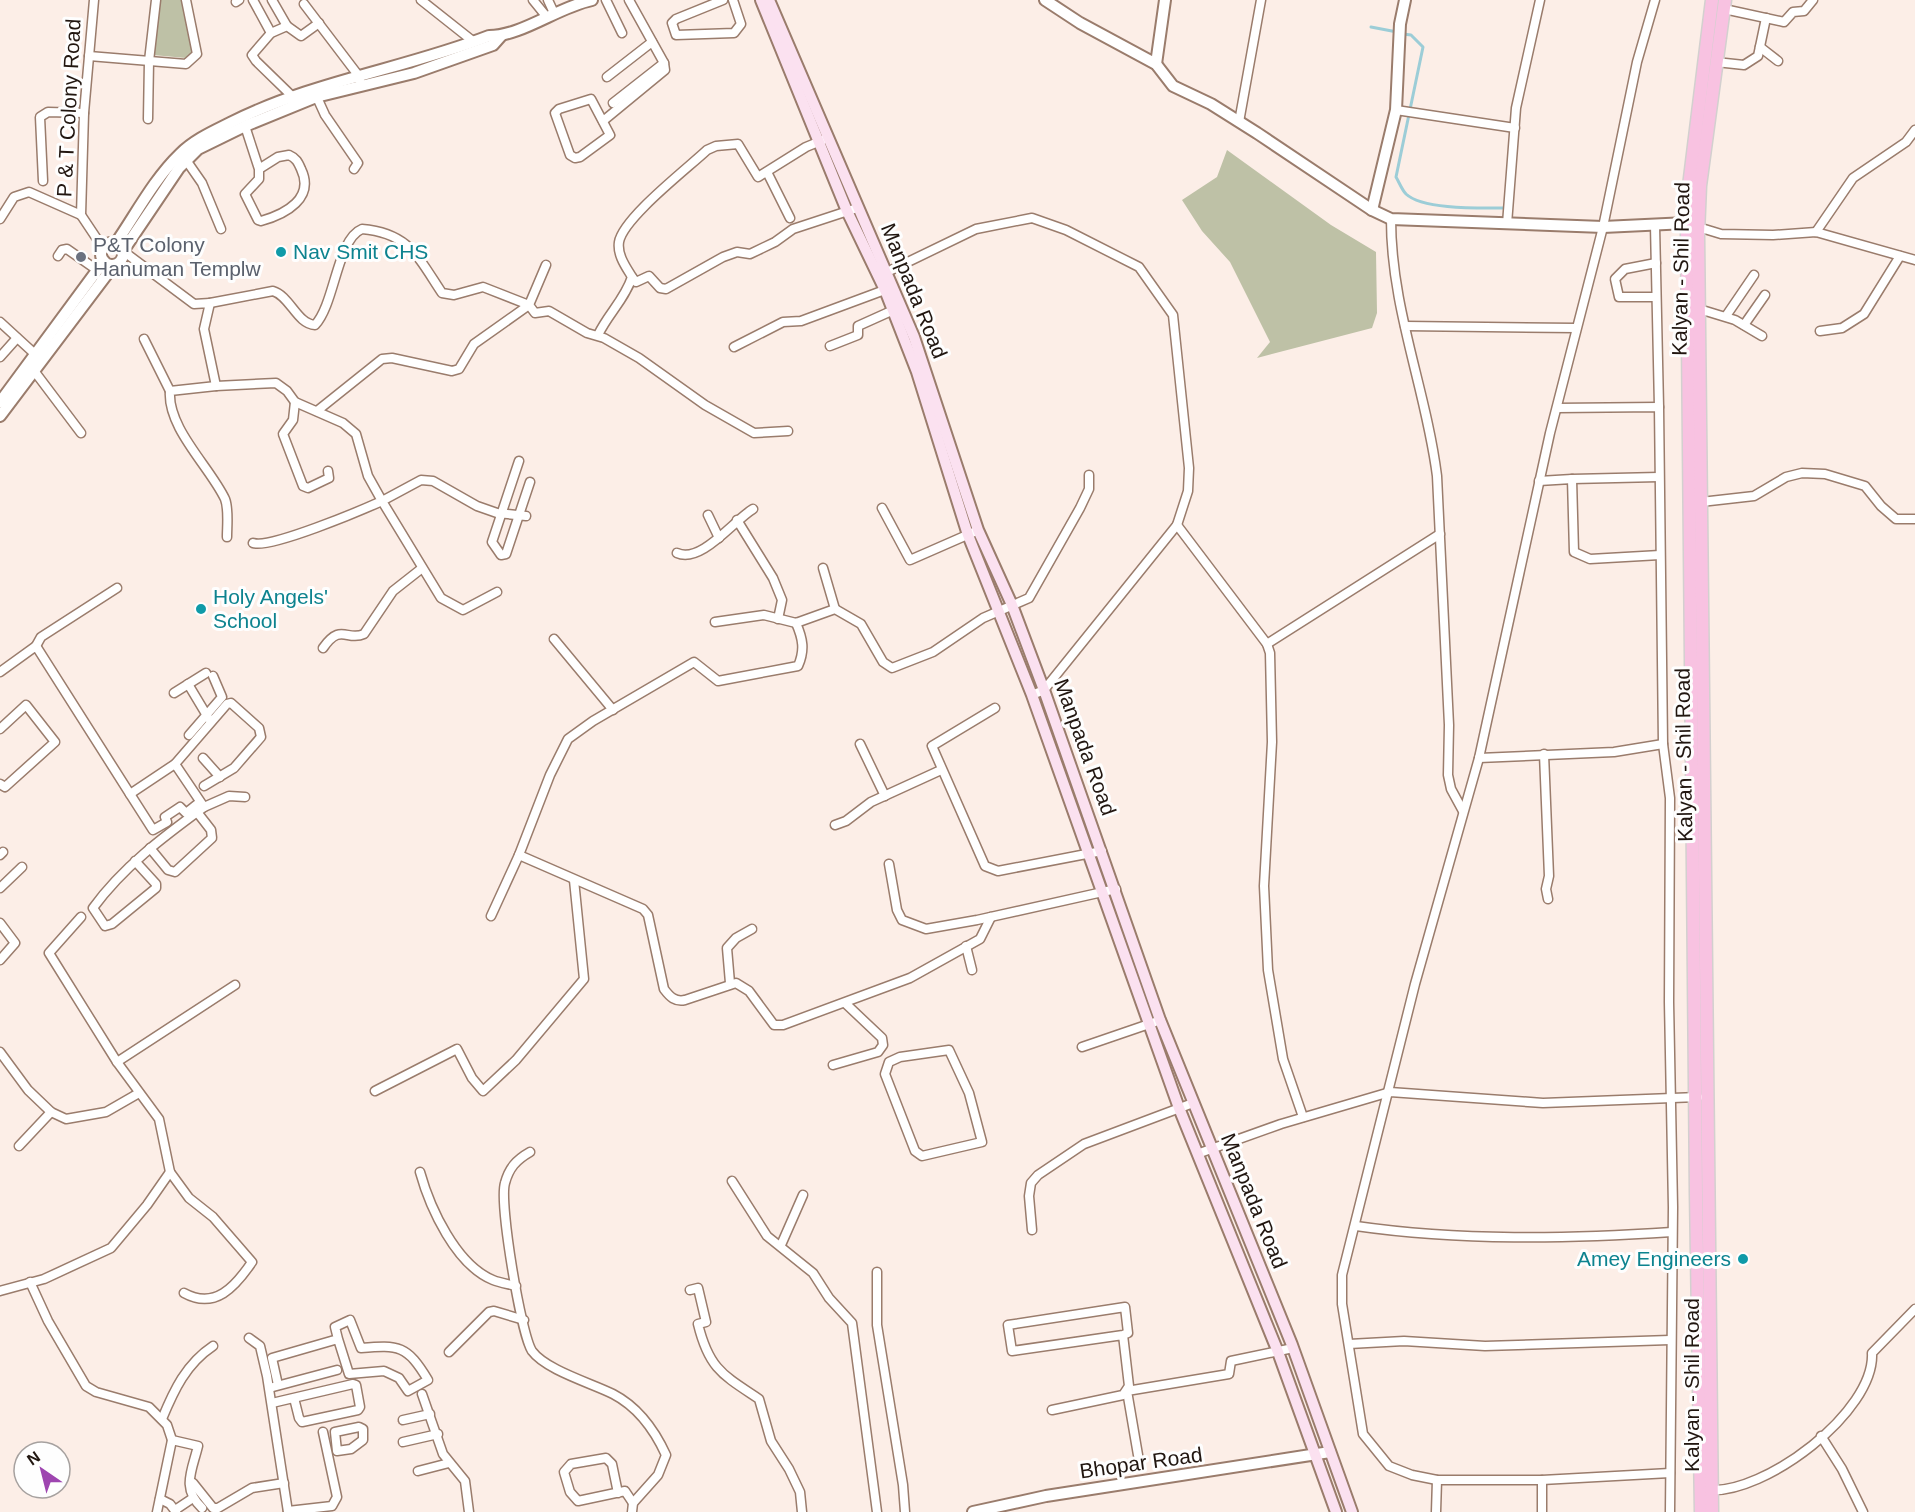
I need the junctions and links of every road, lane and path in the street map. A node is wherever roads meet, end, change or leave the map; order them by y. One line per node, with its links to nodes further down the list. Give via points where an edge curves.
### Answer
1 (94, 0): 36 (street, P & T Colony Road)
2 (156, 0): 37 (street)
3 (186, 0): 37 (street, via 197,54 186,64)
4 (267, 0): 23 (street)
5 (272, 0): 29 (street)
6 (421, 0): 33 (street)
7 (533, 0): 26 (street)
8 (548, 0): 26 (street)
9 (592, 0): 26 (street)
10 (606, 0): 31 (street)
11 (629, 0): 34 (street)
12 (723, 0): 13 (street, via 676,19 672,23 676,35 734,33 741,24)
13 (733, 0)
14 (1045, 0): 41 (street)
15 (1165, 0): 41 (street)
16 (1261, 0): 51 (street)
17 (1404, 0): 47 (street)
18 (1540, 0): 53 (street)
19 (1655, 0): 70 (street, via 1637,62)
20 (1712, 0): 69 (main road, Kalyan - Shil Road, via 1689,186)
21 (1813, 0): 27 (street, via 1804,11 1793,12 1784,22)
22 (765, 2): 55 (main road, Manpada Road)
23 (255, 3): 30 (street)
24 (304, 4): 28 (street)
25 (1724, 5): 27 (street); 39 (main road, Kalyan - Shil Road)
26 (550, 14): 32 (street)
27 (1766, 18): 35 (street)
28 (319, 23): 29 (street, via 301,36); 43 (street)
29 (287, 26): 30 (street)
30 (271, 33): 45 (street, via 253,52 253,58)
31 (622, 33)
32 (501, 36): 33 (street); 43 (street, via 493,45 414,73)
33 (474, 42): 43 (street)
34 (652, 42): 40 (street); 42 (street)
35 (1760, 47): 38 (street); 39 (street, via 1758,56 1744,65)
36 (89, 56): 37 (street); 48 (street, P & T Colony Road)
37 (149, 61): 49 (street)
38 (1778, 61)
39 (1716, 62): 69 (main road, Kalyan - Shil Road)
40 (664, 63): 46 (street); 50 (street, via 661,75)
41 (1156, 64): 51 (street, via 1173,86)
42 (607, 77)
43 (359, 80): 44 (street)
44 (315, 93): 45 (street); 58 (street, via 358,163)
45 (295, 100): 52 (street); 73 (street, via 212,132 181,153)
46 (613, 103)
47 (1395, 110): 53 (street); 62 (street)
48 (84, 113): 60 (street, via 48,112 40,117); 63 (street, P & T Colony Road)
49 (148, 119)
50 (603, 121): 50 (street, via 608,138 575,158 570,155 555,113 591,99)
51 (1239, 122): 62 (street)
52 (245, 126): 56 (street); 57 (street)
53 (1515, 128): 67 (street)
54 (1915, 130): 72 (street, via 1906,142 1853,178)
55 (823, 140): 59 (street); 61 (main road, Manpada Road)
56 (186, 160): 71 (street, via 202,183); 73 (street)
57 (259, 169): 57 (street, via 289,155 297,160 307,180 305,192 296,203 261,221 245,194 259,179)
58 (354, 169)
59 (767, 172): 64 (street); 84 (street, via 756,175 738,144 707,150 642,208 623,232 619,243 621,258)
60 (43, 181)
61 (852, 209): 82 (main road, Manpada Road); 84 (street, via 793,229 750,254 737,252 723,257 666,288 660,288 649,276 636,282)
62 (1372, 210): 66 (street)
63 (81, 214): 65 (street, via 29,192 14,197); 74 (street, P & T Colony Road)
64 (790, 218)
65 (0, 219)
66 (1391, 219): 67 (street); 95 (street, via 1391,260)
67 (1507, 224): 70 (street)
68 (1655, 225): 69 (street); 70 (street); 79 (street)
69 (1693, 225): 72 (street, via 1721,234); 91 (main road, Kalyan - Shil Road); 213 (main road, Kalyan - Shil Road)
70 (1603, 227): 96 (street)
71 (221, 229)
72 (1816, 231): 76 (street)
73 (119, 247): 74 (street, via 108,243); 78 (street, via 120,261); 88 (street, via 194,304)
74 (103, 248): 78 (street)
75 (58, 256): 81 (street, via 67,249)
76 (1900, 256): 77 (street); 97 (street, via 1864,314 1842,328)
77 (1915, 260)
78 (109, 263): 81 (street); 105 (street)
79 (1656, 263): 87 (street); 87 (street, via 1625,269 1615,279 1618,297)
80 (546, 265): 89 (street)
81 (97, 270): 105 (street)
82 (883, 275): 85 (main road, Manpada Road); 132 (street, via 976,229 1032,218 1076,234 1139,267 1173,315 1189,468 1188,491)
83 (1754, 275): 92 (street)
84 (632, 277): 98 (street, via 623,299 608,314)
85 (889, 289): 90 (main road, Manpada Road); 102 (street, via 801,321 783,322)
86 (1765, 295): 94 (street)
87 (1656, 297): 110 (street)
88 (210, 303): 89 (street, via 273,291 281,294 305,321 315,325 333,288 349,239 362,229 380,230 409,244 442,293 454,295 483,287); 106 (street, via 204,329)
89 (529, 305): 98 (street, via 535,313 549,311 587,333); 112 (street, via 474,344 459,369 382,359)
90 (897, 308): 103 (street, via 858,326 858,334); 133 (main road, Manpada Road)
91 (1699, 309): 92 (street); 124 (main road, Kalyan - Shil Road)
92 (1726, 316): 94 (street)
93 (0, 322): 100 (street)
94 (1744, 325): 99 (street)
95 (1405, 326): 96 (street); 134 (street, via 1432,437)
96 (1576, 328): 111 (street)
97 (1820, 331)
98 (598, 334): 114 (street, via 754,433)
99 (1762, 336)
100 (17, 338): 104 (street); 105 (street)
101 (144, 339): 107 (street)
102 (734, 346)
103 (830, 346)
104 (0, 357)
105 (35, 364): 108 (street); 113 (street); 115 (street)
106 (216, 386): 107 (street); 109 (street, via 276,383)
107 (170, 391): 135 (street, via 169,402 177,420 226,501)
108 (0, 402)
109 (295, 402): 112 (street); 117 (street, via 293,420 283,434 303,486 308,488 329,478)
110 (1659, 407): 111 (street); 119 (street)
111 (1557, 408): 121 (street)
112 (316, 411): 123 (street, via 343,423 356,434 368,476)
113 (0, 416)
114 (788, 431)
115 (81, 434)
116 (519, 461): 127 (street)
117 (328, 471)
118 (1089, 475): 144 (street, via 1089,489 1080,508 1033,592)
119 (1659, 477): 120 (street); 139 (street)
120 (1572, 478): 121 (street); 139 (street, via 1574,552 1590,559)
121 (1539, 481): 168 (street)
122 (530, 482): 129 (street)
123 (382, 501): 127 (street, via 421,480 433,481 477,506); 137 (street, via 269,543); 140 (street)
124 (1701, 502): 130 (street, via 1754,496 1786,477 1802,473 1825,474 1865,486 1896,519); 213 (main road, Kalyan - Shil Road)
125 (882, 508): 133 (street, via 910,560)
126 (753, 509): 131 (street)
127 (501, 514): 129 (street); 129 (street, via 492,542 504,556)
128 (708, 515): 136 (street)
129 (522, 516)
130 (1915, 519)
131 (737, 520): 136 (street); 147 (street, via 773,578 782,600)
132 (1177, 525): 151 (street); 156 (street)
133 (973, 532): 144 (main road, Manpada Road); 146 (main road, Manpada Road)
134 (1440, 534): 151 (street); 178 (street, via 1448,775)
135 (227, 537)
136 (719, 538): 138 (street, via 688,556)
137 (254, 543)
138 (677, 553)
139 (1660, 555): 165 (street)
140 (422, 568): 143 (street, via 441,598 463,610); 153 (street, via 393,591 364,634 342,633)
141 (823, 568): 145 (street)
142 (117, 588): 152 (street, via 41,637)
143 (497, 592)
144 (1012, 605): 146 (street); 156 (main road, Manpada Road)
145 (835, 609): 146 (street, via 861,624 883,662 892,668 933,652); 149 (street)
146 (1000, 610): 158 (main road, Manpada Road)
147 (778, 619): 148 (street, via 764,615); 149 (street)
148 (715, 622)
149 (796, 623): 160 (street, via 804,653 798,666 718,681 694,662)
150 (554, 639): 160 (street)
151 (1267, 644): 218 (street, via 1272,742 1264,886 1268,970 1283,1059)
152 (36, 646): 154 (street); 174 (street)
153 (322, 648)
154 (0, 672)
155 (188, 684): 157 (street); 161 (street); 161 (street, via 209,674 223,695)
156 (1044, 690): 158 (street); 181 (main road, Manpada Road)
157 (174, 693)
158 (1032, 695): 183 (main road, Manpada Road)
159 (995, 708): 170 (street, via 933,743)
160 (613, 710): 182 (street, via 568,739 560,751)
161 (209, 719): 163 (street); 169 (street); 171 (street, via 230,703 261,731 238,764)
162 (0, 729): 172 (street, via 26,705 55,742 5,787)
163 (189, 735)
164 (860, 744): 176 (street)
165 (1664, 744): 166 (street, via 1614,752); 214 (street, via 1670,798)
166 (1544, 754): 168 (street); 191 (street)
167 (203, 758): 171 (street)
168 (1479, 758): 178 (street)
169 (173, 766): 174 (street); 174 (street, via 196,802 188,812 180,807 153,830); 177 (street)
170 (941, 770): 176 (street); 183 (street, via 981,860 990,869)
171 (220, 777): 173 (street)
172 (0, 784)
173 (204, 786)
174 (130, 794)
175 (245, 796): 177 (street, via 229,796)
176 (885, 796): 179 (street)
177 (200, 810): 180 (street); 180 (street, via 212,838 175,872 168,870)
178 (1462, 811): 210 (street)
179 (835, 825)
180 (150, 848): 184 (street)
181 (1102, 852): 183 (street); 189 (main road, Manpada Road)
182 (519, 855): 187 (street); 192 (street)
183 (1090, 855): 190 (main road, Manpada Road)
184 (135, 861): 184 (street, via 93,908 105,926 156,888)
185 (889, 864): 194 (street, via 902,920 926,928)
186 (22, 867): 188 (street)
187 (574, 880): 200 (street, via 643,909 648,915 664,989 670,997 685,1000); 209 (street, via 584,979 516,1059 483,1092 457,1049)
188 (0, 888)
189 (1116, 889): 190 (street); 203 (main road, Manpada Road)
190 (1102, 892): 194 (street); 204 (main road, Manpada Road)
191 (1548, 899)
192 (491, 916)
193 (81, 917): 207 (street, via 49,953)
194 (991, 917): 197 (street, via 980,939)
195 (0, 923): 198 (street, via 15,943)
196 (752, 930): 200 (street, via 727,948)
197 (966, 946): 199 (street); 202 (street, via 910,978)
198 (0, 960)
199 (972, 970)
200 (730, 984): 202 (street, via 742,985 774,1025)
201 (235, 985): 207 (street)
202 (844, 1003): 208 (street, via 884,1041 878,1052)
203 (1160, 1020): 204 (street); 215 (main road, Manpada Road)
204 (1148, 1024): 205 (street); 216 (main road, Manpada Road)
205 (1082, 1047)
206 (0, 1052): 217 (street, via 27,1090)
207 (117, 1062): 211 (street)
208 (833, 1065)
209 (375, 1091)
210 (1390, 1092): 214 (street, via 1543,1103); 218 (street); 227 (street)
211 (139, 1093): 217 (street, via 106,1112 76,1119); 223 (street, via 159,1119)
212 (969, 1093): 212 (street, via 982,1142 922,1155 915,1151 885,1074 889,1062 900,1057 949,1050)
213 (1701, 1097): 214 (street); 273 (main road, Kalyan - Shil Road)
214 (1670, 1099): 229 (street)
215 (1193, 1102): 216 (street); 220 (main road, Manpada Road)
216 (1179, 1108): 222 (main road, Manpada Road); 228 (street, via 1084,1144 1038,1175 1031,1183 1029,1196)
217 (51, 1112): 219 (street)
218 (1303, 1117): 220 (street)
219 (19, 1146)
220 (1210, 1148): 222 (street); 245 (main road, Manpada Road)
221 (530, 1152): 233 (street, via 512,1166 504,1185)
222 (1197, 1155): 247 (main road, Manpada Road)
223 (170, 1172): 232 (street, via 111,1248); 236 (street, via 189,1198 213,1217 252,1262 232,1288 214,1298 197,1300)
224 (420, 1172): 233 (street, via 431,1208 462,1255 493,1280)
225 (732, 1181): 230 (street, via 767,1236)
226 (803, 1195): 230 (street)
227 (1356, 1226): 229 (street, via 1413,1234 1523,1237); 243 (street, via 1342,1275)
228 (1032, 1230)
229 (1672, 1232): 242 (street)
230 (781, 1245): 284 (street, via 813,1273 852,1323)
231 (878, 1272): 285 (street, via 878,1325)
232 (30, 1282): 235 (street); 256 (street, via 86,1386 149,1407)
233 (516, 1286): 238 (street)
234 (690, 1290): 283 (street, via 698,1288 706,1322 698,1324 704,1351 723,1376 759,1399 771,1441 800,1492)
235 (0, 1291)
236 (184, 1293)
237 (1915, 1309): 260 (street, via 1872,1353 1873,1368 1863,1391)
238 (524, 1320): 246 (street, via 489,1312); 278 (street, via 532,1351 557,1369 615,1395 655,1431 666,1455 658,1476)
239 (1123, 1335): 239 (street, via 1128,1333 1125,1306 1008,1326 1012,1352); 250 (street)
240 (249, 1338): 249 (street, via 260,1346)
241 (338, 1339): 241 (street, via 349,1374 384,1371 399,1378 408,1391 428,1380 403,1349 380,1345 361,1348 352,1321 335,1327); 249 (street, via 274,1356)
242 (1670, 1340): 243 (street, via 1485,1346 1404,1341); 268 (street)
243 (1349, 1344): 269 (street, via 1363,1434 1389,1466)
244 (213, 1346): 256 (street, via 196,1357 184,1373)
245 (1293, 1348): 247 (street); 263 (main road, Manpada Road)
246 (449, 1352)
247 (1278, 1352): 250 (street, via 1231,1361 1229,1374); 265 (main road, Manpada Road)
248 (337, 1370): 249 (street)
249 (274, 1386): 253 (street)
250 (1127, 1391): 254 (street); 264 (street)
251 (422, 1394): 255 (street)
252 (294, 1398): 252 (street, via 355,1384 360,1407 302,1422); 253 (street)
253 (272, 1403): 272 (street)
254 (1052, 1410)
255 (430, 1414): 257 (street); 259 (street)
256 (162, 1419): 261 (street)
257 (403, 1420)
258 (323, 1432): 281 (street, via 330,1444 335,1503)
259 (438, 1434): 262 (street); 266 (street)
260 (1821, 1436): 273 (street, via 1779,1470 1761,1479); 294 (street)
261 (172, 1440): 275 (street, via 198,1446 189,1487); 276 (street)
262 (403, 1442)
263 (1330, 1452): 265 (street, Bhopar Road); 288 (main road, Manpada Road)
264 (1138, 1455)
265 (1315, 1455): 286 (street, Bhopar Road, via 1046,1496); 287 (main road, Manpada Road)
266 (449, 1463): 267 (street); 282 (street, via 465,1481)
267 (418, 1472)
268 (1670, 1473): 270 (street); 291 (street)
269 (1437, 1480): 270 (street); 289 (street)
270 (1542, 1480): 290 (street)
271 (193, 1483): 272 (street, via 213,1508 252,1488)
272 (284, 1483): 281 (street)
273 (1707, 1490): 292 (main road, Kalyan - Shil Road); 293 (main road, Kalyan - Shil Road)
274 (618, 1493): 274 (street, via 578,1502 570,1492 564,1472 571,1464 606,1458 612,1464); 278 (street, via 625,1491)
275 (193, 1497): 277 (street); 279 (street)
276 (160, 1499): 279 (street); 280 (street)
277 (202, 1508)
278 (632, 1508)
279 (175, 1511)
280 (157, 1512)
281 (288, 1512)
282 (469, 1512)
283 (802, 1512)
284 (878, 1512)
285 (905, 1512)
286 (973, 1512)
287 (1336, 1512)
288 (1352, 1512)
289 (1436, 1512)
290 (1542, 1512)
291 (1670, 1512)
292 (1701, 1512)
293 (1712, 1512)
294 (1863, 1512)

